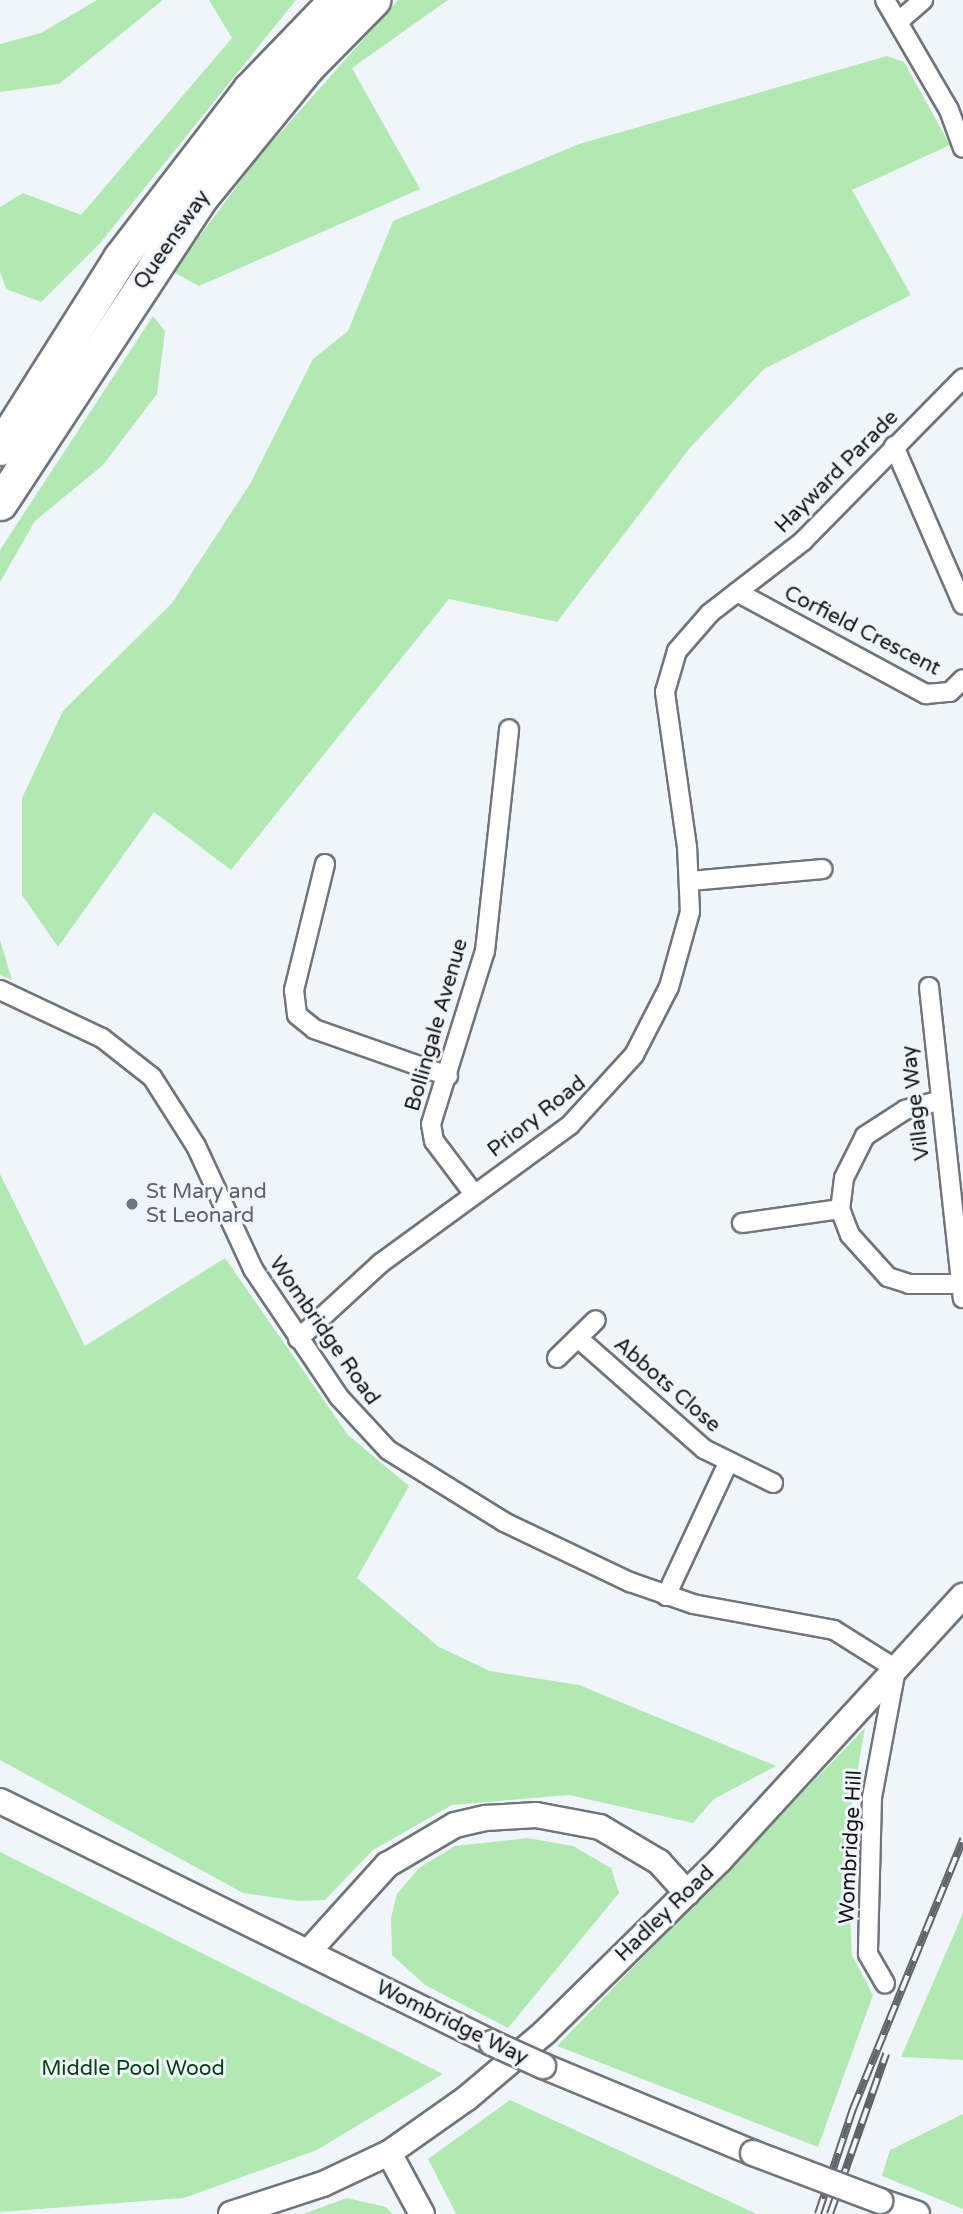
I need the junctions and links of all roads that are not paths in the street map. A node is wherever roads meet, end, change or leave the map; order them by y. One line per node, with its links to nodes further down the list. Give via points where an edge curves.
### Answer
1 (336, 0): 9 (highway, Queensway, via 250,89 120,258)
2 (373, 0): 10 (highway, Queensway, via 308,66 201,197)
3 (885, 0): 5 (street)
4 (922, 0): 5 (street)
5 (899, 21): 6 (street)
6 (963, 148)
7 (963, 378): 8 (street, Hayward Parade)
8 (894, 446): 11 (street, Hayward Parade, via 803,541); 12 (street)
9 (0, 448)
10 (0, 503)
11 (737, 592): 13 (street, Corfield Crescent, via 926,694 950,692); 17 (street, Priory Road, via 691,633 668,670 665,692)
12 (963, 605)
13 (963, 679)
14 (509, 729): 20 (street, Bollingale Avenue, via 485,951)
15 (325, 864): 20 (street, via 294,1005 314,1029)
16 (822, 869): 17 (street)
17 (691, 881): 23 (street, Priory Road, via 683,947 634,1055 585,1112)
18 (929, 987): 21 (street, Village Way)
19 (0, 990): 29 (street, Wombridge Road, via 102,1038 152,1077 196,1146 253,1269)
20 (448, 1076): 23 (street, Bollingale Avenue, via 432,1136)
21 (938, 1101): 22 (street, Village Way); 24 (street, via 905,1110 865,1136 844,1178)
22 (957, 1192): 26 (street, Village Way)
23 (474, 1194): 29 (street, Priory Road, via 380,1263)
24 (840, 1209): 25 (street); 26 (street, via 850,1234 888,1277)
25 (743, 1223)
26 (962, 1291)
27 (596, 1320): 28 (street, Abbots Close)
28 (578, 1338): 30 (street, Abbots Close); 31 (street, Abbots Close)
29 (298, 1339): 33 (street, Wombridge Road, via 359,1423 411,1466 504,1522)
30 (557, 1357)
31 (728, 1463): 32 (street, Abbots Close); 33 (street, Abbots Close)
32 (773, 1483)
33 (666, 1596): 35 (street, Wombridge Road, via 834,1630)
34 (963, 1596): 35 (street, Hadley Road)
35 (896, 1669): 37 (street, Hadley Road); 41 (street, Wombridge Hill, via 872,1797 868,1954)
36 (0, 1801): 39 (street, Wombridge Way)
37 (687, 1893): 38 (street, via 629,1841 566,1818 519,1813 455,1825 409,1849 363,1888); 42 (street, Hadley Road, via 545,2032)
38 (341, 1920): 39 (street); 40 (street)
39 (308, 1952): 40 (street, Wombridge Way)
40 (341, 1968): 45 (street, Wombridge Way, bridge, via 543,2066)
41 (885, 1983)
42 (389, 2153): 43 (street, Hadley Road, via 323,2184); 44 (street)
43 (231, 2214)
44 (422, 2214)
45 (917, 2214)

